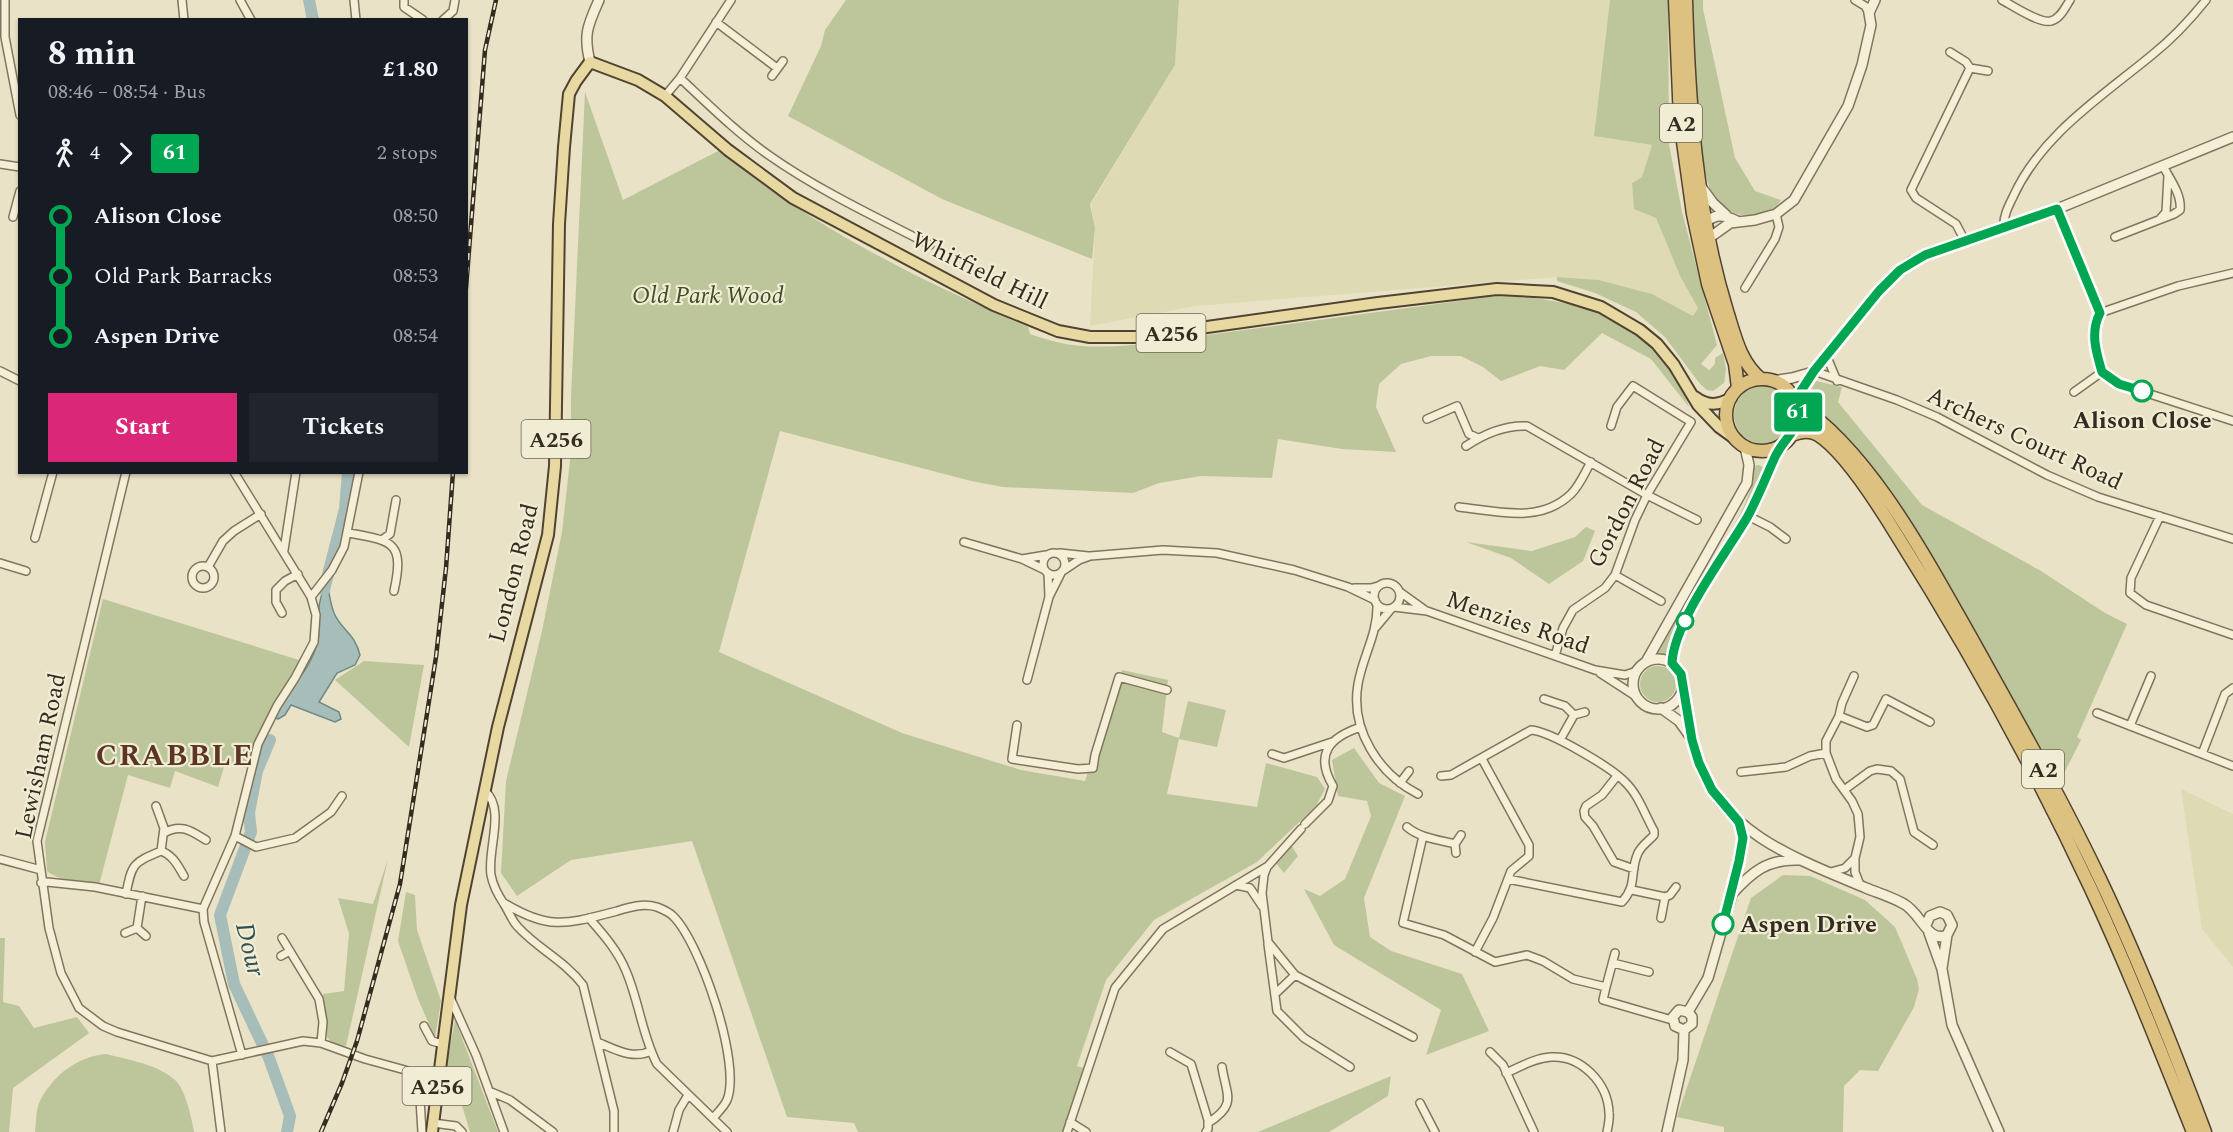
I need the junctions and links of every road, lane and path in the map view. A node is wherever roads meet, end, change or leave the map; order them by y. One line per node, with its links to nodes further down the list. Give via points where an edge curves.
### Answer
1 (5, 0): 32 (street, via 6,44)
2 (182, 0): 17 (street)
3 (240, 0): 18 (street)
4 (354, 0): 19 (street)
5 (404, 0): 20 (street, via 404,7)
6 (455, 0): 21 (street, via 453,10)
7 (599, 0): 25 (street, via 586,30)
8 (731, 0): 22 (street)
9 (1675, 0): 49 (highway, A2, via 1680,120 1688,183)
10 (1686, 0): 38 (highway, A2)
11 (1855, 0): 16 (street)
12 (1875, 0): 16 (street)
13 (2002, 0): 14 (street, via 2043,22 2061,15)
14 (2070, 0)
15 (2206, 0): 47 (street, via 2160,48 2045,147 2018,186)
16 (1869, 13): 41 (street, via 1871,25 1848,106 1794,200)
17 (184, 18)
18 (249, 18)
19 (356, 18)
20 (420, 18)
21 (445, 18)
22 (716, 22): 26 (street); 30 (street)
23 (1950, 52): 27 (street)
24 (783, 61): 26 (street)
25 (590, 62): 31 (main road, Whitfield Hill / A256, via 639,80); 154 (main road, London Road / A256, via 569,94 564,147 555,466 549,526)
26 (777, 68): 29 (street)
27 (1970, 68): 28 (street); 50 (street, via 1911,190 1916,198 1956,224)
28 (1988, 71)
29 (772, 76)
30 (680, 78): 31 (street); 51 (street, Whitfield Hill, via 769,156 810,183)
31 (666, 96): 62 (main road, Whitfield Hill / A256, via 728,150 794,198 994,305 1058,331 1136,338 1390,302 1497,289 1530,289 1578,299 1621,317 1657,344)
32 (18, 105)
33 (2233, 137): 35 (street)
34 (0, 164): 36 (street)
35 (2163, 165): 37 (street); 40 (street)
36 (18, 167)
37 (2168, 176): 44 (street, via 2166,212); 44 (street, via 2180,210)
38 (1699, 184): 42 (street); 46 (highway, A2)
39 (18, 198): 43 (street)
40 (2057, 209): 47 (street); 54 (street)
41 (1776, 214): 45 (street); 53 (street, via 1779,227 1775,239)
42 (1726, 215): 45 (street); 46 (street)
43 (13, 217)
44 (2160, 219): 48 (street)
45 (1737, 220): 49 (street)
46 (1706, 222): 49 (highway, A2)
47 (2004, 227): 50 (street)
48 (2115, 237)
49 (1704, 241): 60 (highway, A2, via 1740,351 1748,366); 64 (highway, A2, via 1717,313 1734,364)
50 (1965, 241): 55 (street, via 1925,255 1900,270)
51 (930, 245)
52 (2233, 273): 54 (street, via 2178,286)
53 (1745, 288)
54 (2100, 313): 58 (street, via 2094,336)
55 (1827, 357): 57 (street); 61 (street)
56 (0, 371): 59 (street)
57 (1814, 371): 60 (street); 61 (street, Archers Court Road); 65 (street)
58 (2102, 372): 63 (street); 67 (street, via 2119,384)
59 (18, 380)
60 (1766, 380): 64 (highway, via 1746,383); 65 (highway, via 1785,388)
61 (1837, 381): 86 (street, Archers Court Road, via 1937,417 2098,497)
62 (1689, 390): 64 (main road, Whitfield Hill / A256, via 1711,404 1721,403); 72 (main road, Whitfield Hill / A256, via 1710,419)
63 (2074, 392)
64 (1734, 393): 72 (highway, via 1727,420)
65 (1795, 402): 69 (highway, A2); 70 (highway, via 1798,419)
66 (1427, 419): 71 (street, via 1457,406 1469,434)
67 (2233, 421)
68 (1611, 426): 81 (street, Gordon Road, via 1617,407 1633,386 1691,422)
69 (1825, 433): 70 (highway, via 1807,431); 251 (highway, A2, via 1921,573 2034,775 2127,968); 252 (highway, A2, via 1874,481 1932,568 2044,770 2101,881)
70 (1792, 435): 74 (highway)
71 (1478, 438): 73 (street); 75 (street, via 1513,426 1527,426)
72 (1741, 444): 74 (highway, via 1763,451); 119 (street, via 1749,465 1747,483)
73 (1466, 446)
74 (1781, 446): 85 (street)
75 (1591, 462): 81 (street); 83 (street, via 1572,493 1541,512 1519,514)
76 (52, 474): 89 (street)
77 (126, 474): 174 (street, Lewisham Road, via 37,841)
78 (235, 474): 84 (street)
79 (296, 474): 94 (street)
80 (359, 474): 88 (street)
81 (1647, 495): 87 (street); 104 (street, Gordon Road)
82 (396, 500): 90 (street, via 390,534)
83 (1459, 507)
84 (261, 514): 94 (street); 99 (street, via 223,541)
85 (1748, 516): 91 (street); 120 (street, via 1687,616 1676,639)
86 (2160, 516): 92 (street, Archers Court Road); 117 (street, via 2131,578 2130,593 2146,605)
87 (1697, 520)
88 (349, 533): 90 (street); 109 (street, via 339,560)
89 (34, 538)
90 (383, 539): 107 (street, via 398,557)
91 (1786, 539)
92 (2233, 539)
93 (964, 542): 97 (street)
94 (284, 550): 103 (street)
95 (1051, 554): 96 (street); 97 (street); 101 (street, via 1061,554 1065,560); 102 (street, via 1043,564)
96 (1090, 556): 101 (street); 106 (street, via 1153,551 1217,553)
97 (1022, 559): 102 (street)
98 (0, 563): 100 (street)
99 (208, 567)
100 (26, 571)
101 (1063, 571): 102 (street, via 1055,575); 110 (street)
102 (1047, 572): 110 (street)
103 (298, 574): 109 (street); 115 (street, via 276,590 276,602)
104 (1615, 575): 111 (street); 118 (street, Gordon Road, via 1605,588 1573,610)
105 (1382, 585): 106 (street); 108 (street, via 1391,584); 112 (street, via 1376,590)
106 (1348, 587): 112 (street)
107 (394, 591)
108 (1399, 591): 113 (street, via 1400,598); 114 (street, Menzies Road)
109 (311, 597): 162 (street, via 316,615 314,642 258,744)
110 (1050, 597): 125 (street)
111 (1661, 601)
112 (1376, 602): 113 (street, via 1383,608); 116 (street)
113 (1392, 608): 114 (street, Menzies Road); 116 (street)
114 (1427, 611): 118 (street, Menzies Road)
115 (282, 613)
116 (1376, 627): 139 (street, via 1358,684)
117 (2233, 634)
118 (1555, 656): 121 (street, Menzies Road)
119 (1646, 662): 120 (street, via 1659,659); 122 (street)
120 (1672, 663): 126 (street, via 1681,674)
121 (1595, 670): 122 (street, Menzies Road, via 1625,675); 129 (street, Menzies Road)
122 (1637, 671): 129 (street, via 1633,684)
123 (1854, 676): 135 (street)
124 (2151, 676): 138 (street)
125 (1027, 680)
126 (1682, 688): 131 (street, via 1677,700); 141 (street)
127 (2233, 688): 145 (street, via 2225,694)
128 (1167, 690): 137 (street, via 1119,677 1093,768 1012,759)
129 (1637, 697): 131 (street, via 1647,706)
130 (1544, 699): 134 (street, via 1565,705)
131 (1661, 708): 141 (street, via 1678,721)
132 (1585, 712): 134 (street)
133 (2097, 713): 138 (street)
134 (1574, 715): 140 (street)
135 (1839, 716): 136 (street, via 1867,727 1873,725 1886,699); 143 (street, via 1826,741)
136 (1930, 722)
137 (1017, 725)
138 (2130, 726): 145 (street)
139 (1361, 727): 142 (street); 152 (street, via 1372,752)
140 (1560, 740): 146 (street, via 1532,730); 151 (street)
141 (1692, 740): 158 (street, via 1704,776)
142 (1332, 742): 144 (street, via 1284,758); 172 (street, via 1324,764 1333,786 1328,801)
143 (1826, 753): 149 (street, via 1786,767); 153 (street)
144 (1272, 754)
145 (2202, 754): 147 (street)
146 (1482, 759): 150 (street); 177 (street, via 1529,845 1529,856 1514,867)
147 (2233, 766)
148 (1409, 771): 152 (street)
149 (1741, 771)
150 (1442, 776)
151 (1617, 776): 173 (street, via 1626,782 1654,831 1638,852); 173 (street, via 1602,795 1586,806 1585,817 1614,862)
152 (1400, 783): 155 (street)
153 (1844, 790): 166 (street, via 1870,771 1891,771 1900,779 1914,832); 169 (street, via 1856,807 1860,823)
154 (485, 792): 187 (street, via 492,797 495,808 491,873); 211 (main road, London Road / A256, via 461,905)
155 (1418, 794)
156 (342, 796): 162 (street, via 331,812 295,838 256,847)
157 (156, 806): 160 (street)
158 (1739, 822): 171 (street, via 1765,842); 184 (street, via 1743,838)
159 (1407, 827): 163 (street)
160 (164, 833): 164 (street, via 177,827); 167 (street)
161 (1461, 835): 165 (street)
162 (235, 836): 189 (street)
163 (1423, 836): 165 (street); 202 (street, via 1403,923 1444,934)
164 (206, 840)
165 (1455, 844): 168 (street)
166 (1933, 845)
167 (161, 851): 176 (street, via 177,863); 183 (street, via 135,864)
168 (1456, 853)
169 (1855, 858): 175 (street, via 1845,868); 180 (street)
170 (0, 859): 174 (street)
171 (1804, 860): 175 (street); 184 (street, via 1782,859 1765,865)
172 (1268, 866): 179 (street); 190 (street, via 1262,893)
173 (1634, 869): 182 (street)
174 (40, 870): 178 (street, Lewisham Road)
175 (1831, 872): 180 (street)
176 (184, 876)
177 (1508, 879): 182 (street, via 1617,903); 202 (street)
178 (41, 883): 183 (street); 224 (street, Lewisham Road, via 62,973 80,1008 96,1022 117,1032)
179 (1236, 885): 190 (street, via 1250,888); 232 (street, via 1162,928 1115,988)
180 (1860, 885): 188 (street)
181 (1676, 887): 186 (street)
182 (1632, 890): 186 (street)
183 (126, 894): 185 (street)
184 (1732, 894): 212 (street, via 1708,978)
185 (142, 896): 189 (street); 194 (street)
186 (1665, 897): 193 (street)
187 (504, 903): 192 (street, via 544,922 566,924); 218 (street, via 517,926 574,972 583,985)
188 (1910, 908): 191 (street); 195 (street)
189 (203, 909): 223 (street)
190 (1264, 911): 200 (street)
191 (1932, 913): 195 (street); 197 (street, via 1949,917 1952,925)
192 (589, 918): 220 (street, via 626,972); 231 (street, via 645,904 671,914 687,934 708,981 729,1062 727,1101)
193 (1661, 918)
194 (137, 928): 196 (street); 198 (street)
195 (1927, 929): 197 (street, via 1938,938); 206 (street)
196 (125, 933)
197 (1947, 935): 206 (street)
198 (146, 936)
199 (282, 938): 201 (street)
200 (1268, 942): 208 (street); 210 (street)
201 (290, 951): 204 (street); 219 (street, via 319,999)
202 (1475, 952): 209 (street, via 1495,962 1535,957 1573,979)
203 (1615, 953): 205 (street)
204 (281, 956)
205 (1613, 963): 207 (street); 209 (street)
206 (1942, 969): 250 (street, via 1952,1025)
207 (1649, 972)
208 (1295, 975): 210 (street); 216 (street)
209 (1606, 987): 213 (street, via 1604,1000)
210 (1275, 994): 225 (street, via 1277,1011 1304,1038)
211 (449, 995): 217 (main road, London Road / A256); 228 (street)
212 (1688, 1012): 213 (street, via 1679,1010); 215 (street, via 1692,1024)
213 (1672, 1020): 215 (street)
214 (424, 1026): 217 (street, via 432,1041)
215 (1684, 1030): 249 (street, via 1683,1060)
216 (1413, 1037)
217 (443, 1042): 234 (main road, A256)
218 (597, 1042): 220 (street, via 633,1056); 240 (street, via 614,1111)
219 (321, 1043): 223 (street, Lewisham Road, via 303,1041); 236 (street, via 414,1074 419,1083)
220 (651, 1051): 229 (street, via 663,1071)
221 (1170, 1052): 233 (street, via 1191,1064)
222 (1490, 1052): 227 (street)
223 (242, 1055): 224 (street, Lewisham Road)
224 (212, 1061): 235 (street)
225 (1350, 1066)
226 (1222, 1067): 233 (street, via 1228,1104)
227 (1506, 1073): 247 (street); 248 (street, via 1549,1057 1580,1063 1606,1095 1610,1113)
228 (489, 1091): 238 (street); 239 (street, via 510,1100)
229 (688, 1095): 231 (street); 241 (street)
230 (1420, 1103): 246 (street)
231 (712, 1118): 242 (street)
232 (1070, 1122): 243 (street); 244 (street)
233 (1208, 1123): 245 (street)
234 (432, 1128): 237 (street, via 456,1126)
235 (221, 1132)
236 (422, 1132)
237 (462, 1132)
238 (504, 1132)
239 (553, 1132)
240 (614, 1132)
241 (673, 1132)
242 (727, 1132)
243 (1067, 1132)
244 (1086, 1132)
245 (1206, 1132)
246 (1435, 1132)
247 (1534, 1132)
248 (1607, 1132)
249 (1667, 1132)
250 (1999, 1132)
251 (2193, 1132)
252 (2205, 1132)

